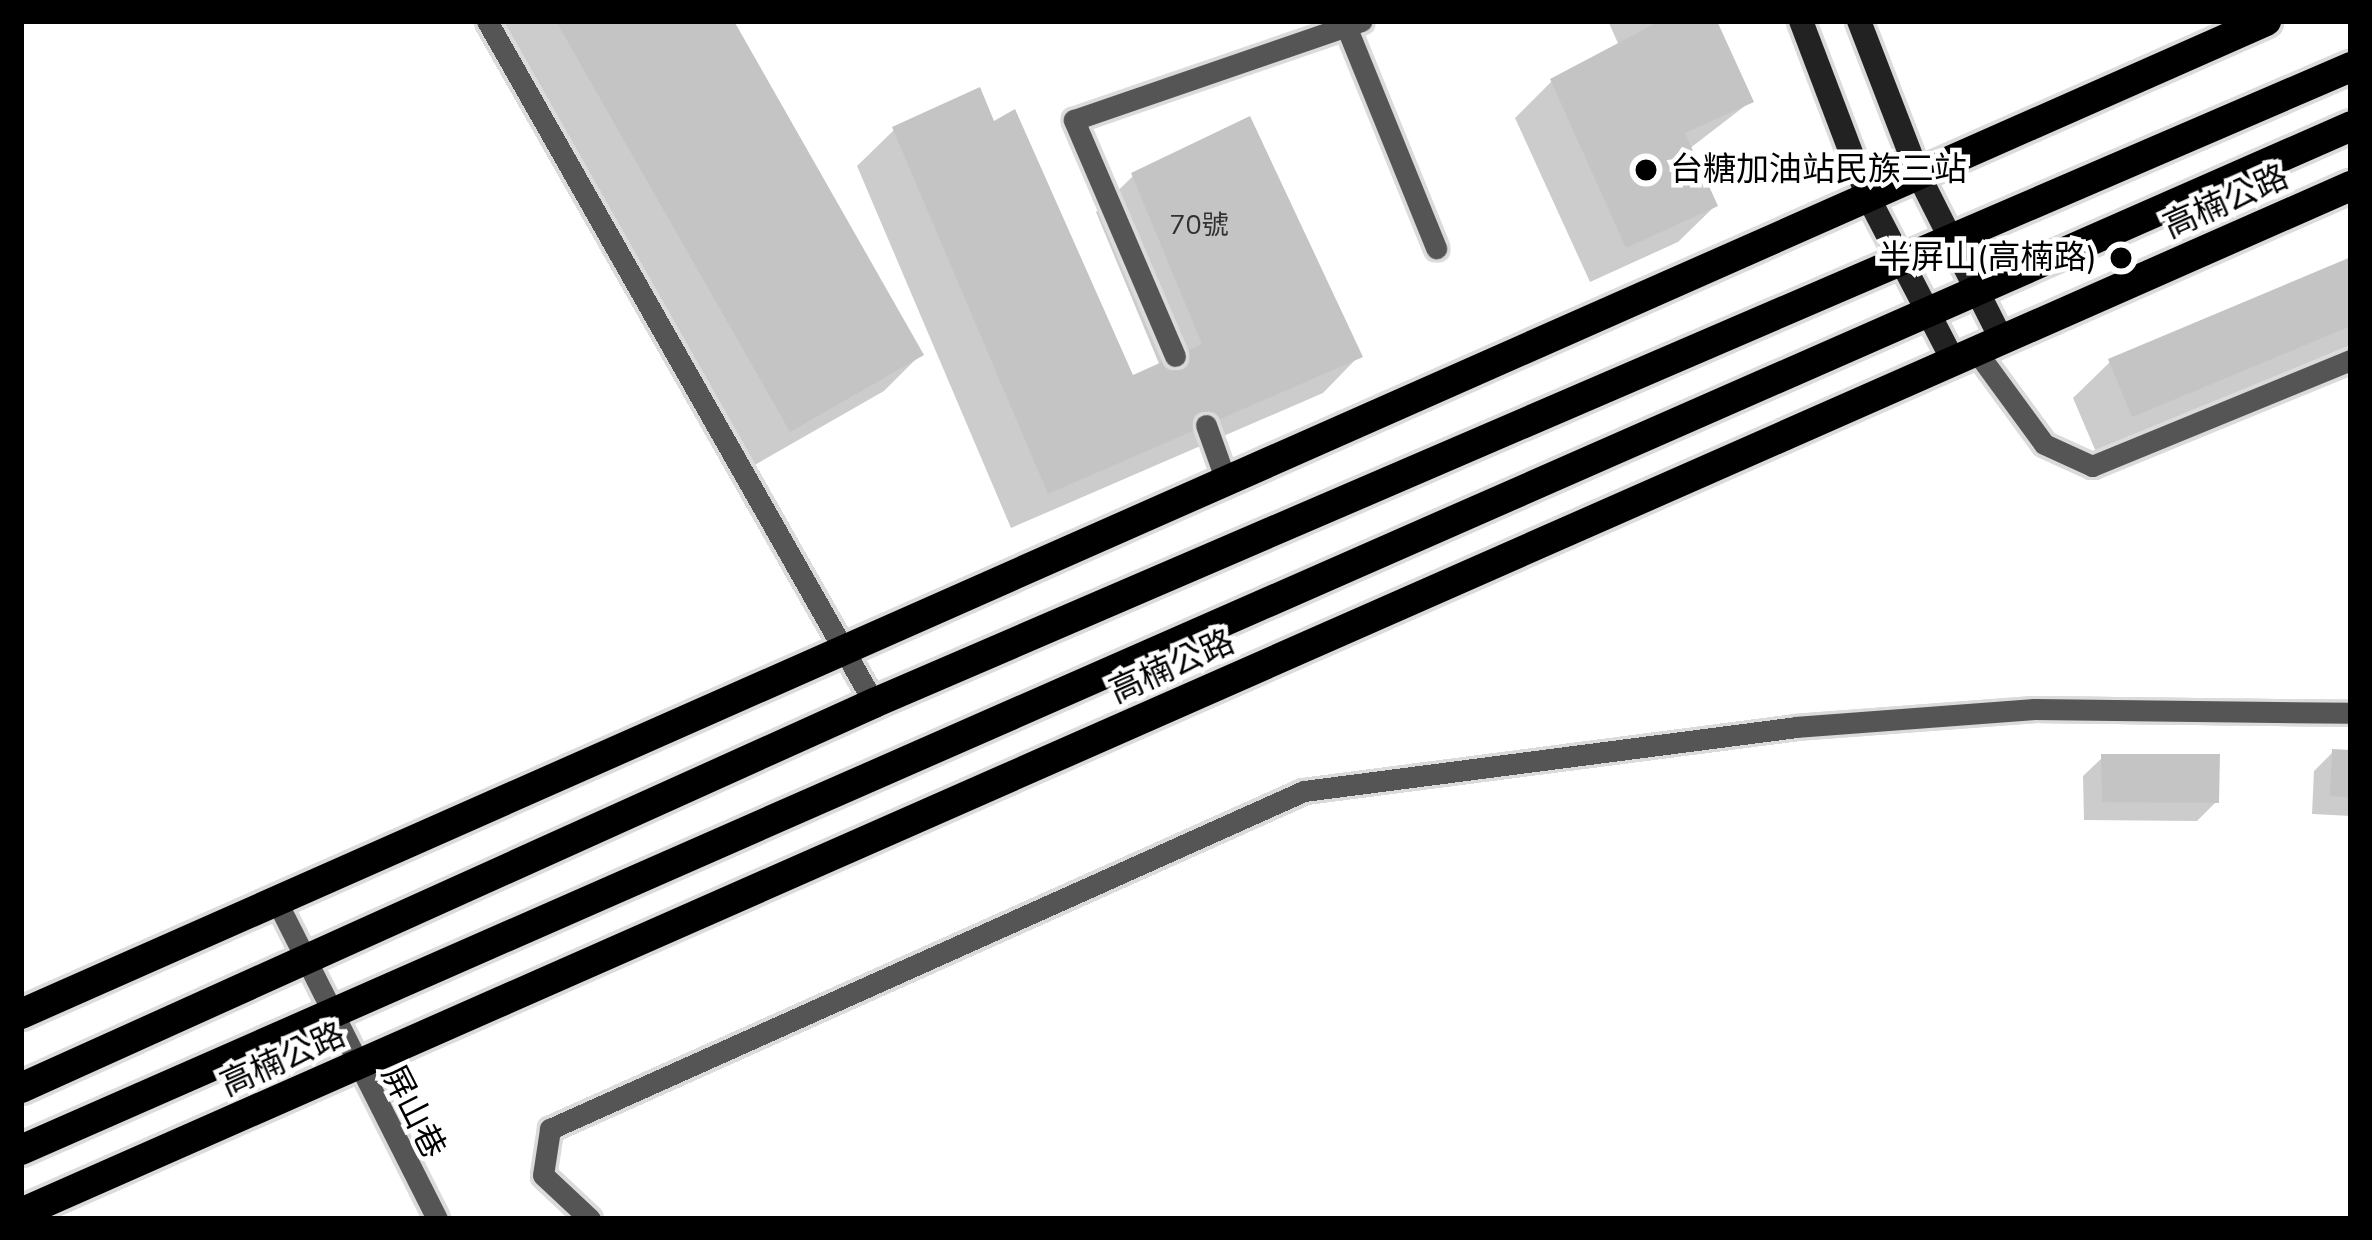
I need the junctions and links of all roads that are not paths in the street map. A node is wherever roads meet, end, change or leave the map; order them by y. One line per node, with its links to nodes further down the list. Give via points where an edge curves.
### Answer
1 (487, 21): 21 (lane)
2 (1801, 21): 10 (street)
3 (1859, 21): 8 (street)
4 (2266, 21): 8 (main road)
5 (1353, 24): 12 (lane); 17 (lane, via 1073,120)
6 (2351, 67): 11 (main road)
7 (2351, 126): 14 (main road, 高楠公路)
8 (1918, 174): 10 (main road); 11 (street)
9 (2351, 186): 16 (main road, 高楠公路)
10 (1868, 197): 13 (street); 20 (main road)
11 (1953, 243): 13 (main road); 14 (street)
12 (1436, 248)
13 (1900, 266): 15 (street); 22 (main road)
14 (1975, 287): 15 (main road, 高楠公路); 16 (street)
15 (1924, 309): 16 (street); 27 (main road, 高楠公路)
16 (1977, 351): 18 (lane, via 2044,444 2092,466); 28 (main road, 高楠公路)
17 (1175, 356)
18 (2351, 360)
19 (1206, 425): 20 (lane)
20 (1226, 481): 21 (main road)
21 (844, 649): 22 (lane); 24 (main road)
22 (874, 703): 25 (main road)
23 (2351, 713): 33 (lane, via 2013,710 1304,791 550,1129 539,1144 543,1175)
24 (276, 900): 25 (lane, 屏山巷); 26 (main road)
25 (305, 963): 27 (lane, 屏山巷); 29 (main road)
26 (21, 1014)
27 (331, 1020): 28 (lane, 屏山巷); 30 (main road, 高楠公路)
28 (353, 1068): 31 (main road, 高楠公路); 32 (lane, 屏山巷)
29 (21, 1088)
30 (21, 1150)
31 (21, 1213)
32 (437, 1219)
33 (590, 1219)

